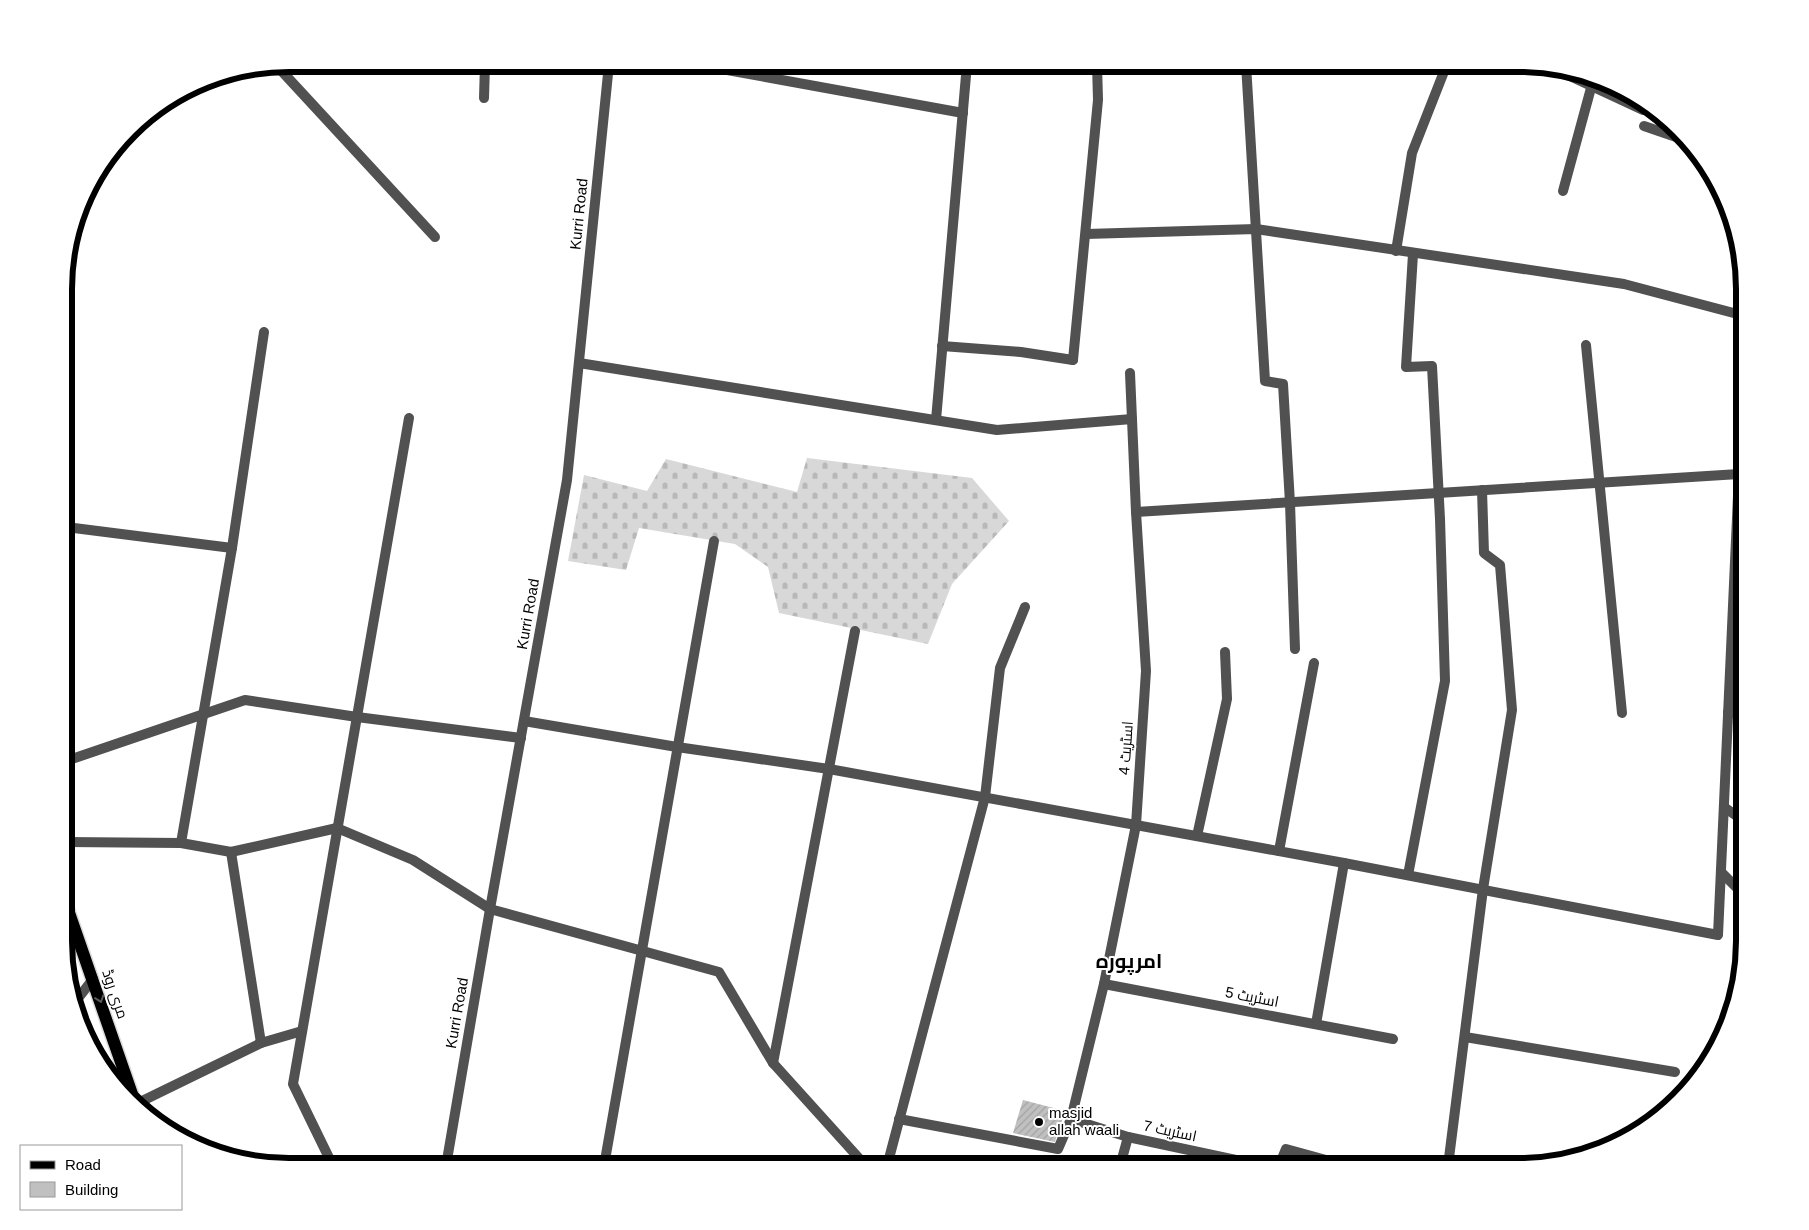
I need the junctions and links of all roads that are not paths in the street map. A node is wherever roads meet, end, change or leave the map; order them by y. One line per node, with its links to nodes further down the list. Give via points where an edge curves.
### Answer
1 (283, 72): 17 (street)
2 (485, 72): 10 (street)
3 (608, 72): 24 (street, Kurri Road)
4 (738, 72): 11 (street)
5 (966, 72): 11 (street)
6 (1097, 72): 16 (street, via 1098,100)
7 (1246, 72): 15 (street)
8 (1444, 72): 18 (street, via 1412,153)
9 (1591, 85): 14 (street)
10 (484, 98)
11 (962, 113): 23 (street)
12 (1644, 126): 13 (street)
13 (1673, 136)
14 (1563, 190)
15 (1256, 229): 16 (street); 18 (street); 33 (street, via 1265,381 1283,384)
16 (1086, 234): 23 (street, via 1073,360 1022,352)
17 (436, 237)
18 (1396, 251): 19 (street)
19 (1413, 254): 20 (street, via 1624,284); 32 (street, via 1406,367 1432,366)
20 (1736, 314)
21 (264, 332): 38 (street)
22 (1586, 345): 30 (street)
23 (942, 346): 28 (street)
24 (579, 362): 28 (street); 49 (street, Kurri Road, via 567,480)
25 (1130, 373): 27 (street, اسٹریٹ 4)
26 (409, 418): 48 (street)
27 (1132, 419): 28 (street, via 997,430); 34 (street, اسٹریٹ 4)
28 (936, 420)
29 (1736, 474): 30 (street)
30 (1600, 483): 31 (street); 45 (street)
31 (1482, 490): 32 (street); 68 (street, via 1484,553 1500,565 1512,710)
32 (1438, 492): 33 (street); 66 (street, via 1445,681)
33 (1290, 503): 34 (street); 41 (street)
34 (1136, 512): 57 (street, اسٹریٹ 4, via 1146,671)
35 (72, 528): 38 (street)
36 (1736, 539): 44 (street)
37 (714, 541): 51 (street)
38 (232, 548): 47 (street)
39 (1025, 607): 54 (street, via 1000,668)
40 (855, 630): 53 (street)
41 (1295, 649)
42 (1225, 652): 59 (street, via 1227,699)
43 (1314, 663): 62 (street)
44 (1728, 712): 46 (street); 55 (street)
45 (1622, 713)
46 (1736, 713)
47 (203, 714): 48 (street, via 245,700); 52 (street); 61 (street)
48 (357, 717): 50 (street); 58 (street)
49 (524, 721): 50 (street, Kurri Road); 51 (street)
50 (521, 738): 69 (street, Kurri Road)
51 (676, 748): 53 (street); 71 (street)
52 (72, 759)
53 (829, 769): 54 (street); 80 (street)
54 (985, 798): 57 (street); 84 (street)
55 (1724, 807): 56 (street); 65 (street)
56 (1736, 816)
57 (1136, 825): 59 (street); 73 (street, اسٹریٹ 4)
58 (338, 828): 63 (street); 69 (street, via 412,860); 76 (street)
59 (1197, 836): 62 (street)
60 (72, 842): 61 (street)
61 (180, 843): 63 (street)
62 (1279, 851): 64 (street)
63 (231, 852): 79 (street)
64 (1344, 863): 66 (street); 75 (street)
65 (1721, 872): 67 (street); 68 (street, via 1718,935)
66 (1408, 876): 68 (street)
67 (1736, 887)
68 (1483, 889): 77 (street)
69 (490, 909): 71 (street); 88 (street, Kurri Road)
70 (72, 921): 72 (main road, مری روڈ)
71 (641, 950): 80 (street, via 719,972); 89 (street)
72 (93, 979): 74 (street); 82 (main road, مری روڈ, one-way to 82)
73 (1104, 984): 75 (street, اسٹریٹ 5); 85 (street, اسٹریٹ 4)
74 (80, 996)
75 (1316, 1024): 78 (street, اسٹریٹ 5)
76 (302, 1031): 79 (street); 87 (street, via 292,1084)
77 (1465, 1036): 81 (street); 96 (street)
78 (1393, 1038)
79 (260, 1043): 83 (street)
80 (773, 1063): 90 (street)
81 (1675, 1072)
82 (130, 1088)
83 (143, 1101)
84 (899, 1119): 85 (street, اسٹریٹ 4, via 1058,1149); 91 (street)
85 (1071, 1119): 86 (street, اسٹریٹ 7)
86 (1128, 1137): 92 (street); 93 (street, اسٹریٹ 7)
87 (329, 1158)
88 (447, 1158)
89 (605, 1158)
90 (859, 1158)
91 (889, 1158)
92 (1122, 1158)
93 (1226, 1158)
94 (1282, 1158): 95 (street, via 1286,1149)
95 (1319, 1158)
96 (1449, 1158)

